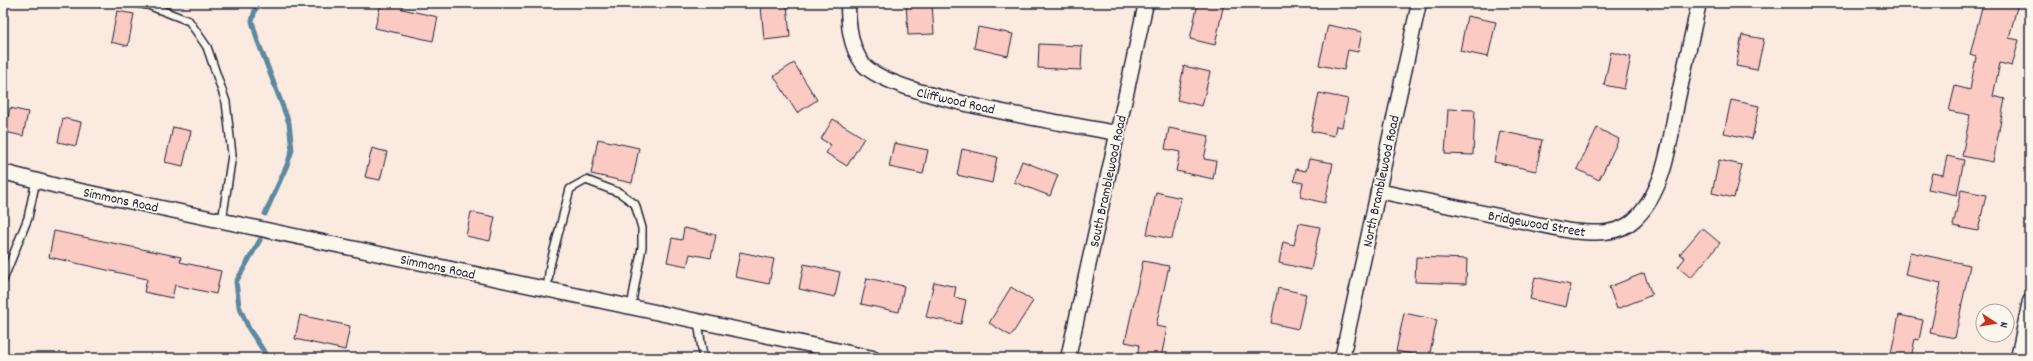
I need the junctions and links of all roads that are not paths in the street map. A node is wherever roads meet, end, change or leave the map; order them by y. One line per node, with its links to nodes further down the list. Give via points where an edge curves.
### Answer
1 (136, 3): 10 (lane, via 189,21 207,47 226,102 232,155)
2 (848, 3): 6 (street, Cliffwood Road, via 848,21 854,46 863,64 885,79 909,89 972,104)
3 (1146, 3): 6 (street, South Bramblewood Road)
4 (1419, 3): 9 (street, North Bramblewood Road)
5 (1699, 3): 9 (street, Bridgewood Street, via 1665,160 1651,196 1634,220 1609,232 1570,231)
6 (1117, 133): 18 (street, South Bramblewood Road)
7 (3, 172): 8 (street, Simmons Road)
8 (36, 180): 10 (street, Simmons Road); 11 (lane, via 28,218)
9 (1378, 191): 19 (street, North Bramblewood Road)
10 (222, 221): 12 (street, Simmons Road)
11 (3, 280)
12 (547, 290): 14 (street, Simmons Road); 14 (lane, via 550,265 570,189 586,180 620,193 635,204 642,228 642,247)
13 (2030, 301): 20 (street)
14 (631, 308): 15 (street, Simmons Road)
15 (698, 320): 16 (lane); 17 (street, Simmons Road)
16 (703, 358)
17 (873, 358)
18 (1068, 358)
19 (1342, 358)
20 (2018, 358)

